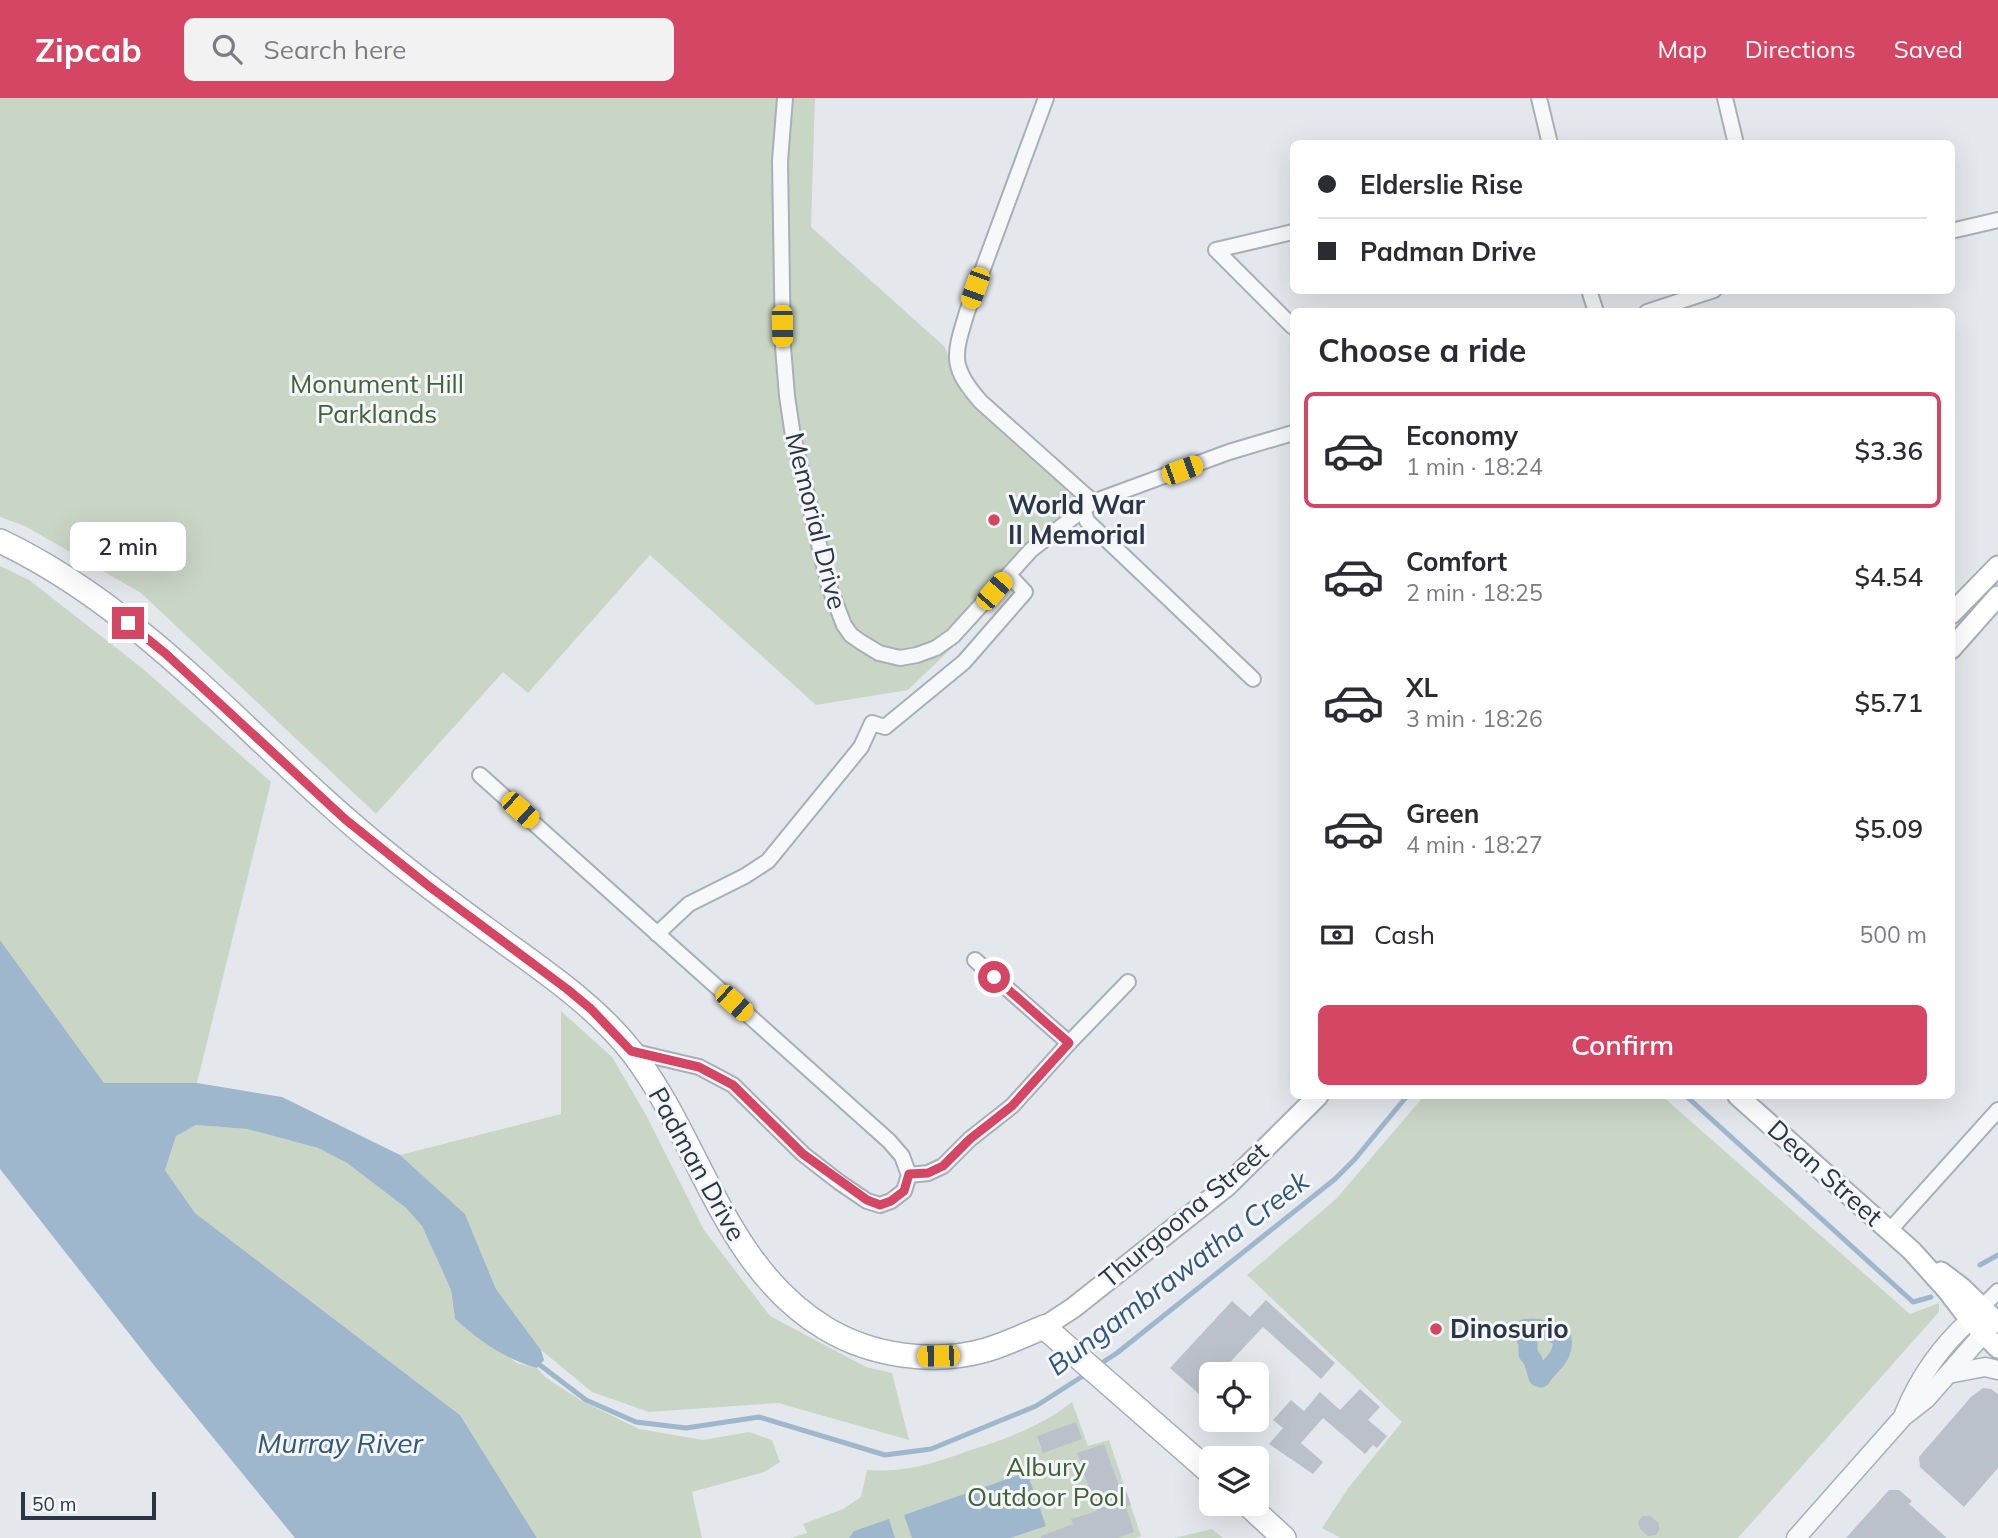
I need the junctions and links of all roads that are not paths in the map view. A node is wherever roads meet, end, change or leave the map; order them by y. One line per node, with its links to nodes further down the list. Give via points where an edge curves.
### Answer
1 (785, 98): 17 (street, Memorial Drive, via 780,161 787,396 828,586 844,625 879,653 900,658 917,655 953,636)
2 (1046, 98): 14 (street, via 967,312 956,348 957,365 981,402)
3 (1539, 98): 5 (street)
4 (1725, 98): 6 (street)
5 (1549, 140)
6 (1735, 140)
7 (1998, 220): 8 (street)
8 (1955, 230)
9 (1290, 233): 12 (street, via 1216,250)
10 (1702, 294): 11 (street)
11 (1659, 308)
12 (1290, 324)
13 (1290, 434): 14 (street, Memorial Drive)
14 (1088, 506): 17 (street, Memorial Drive, via 1045,537); 23 (street, via 1087,522)
15 (0, 541): 29 (main road, Padman Drive, via 52,570 128,623 346,820 567,989)
16 (1998, 566): 19 (main road)
17 (1009, 575): 25 (street, via 1025,592 964,662 886,727 872,723 861,747 768,861 689,904)
18 (1998, 596): 21 (main road)
19 (1955, 609)
20 (1955, 614): 21 (street)
21 (1970, 627): 22 (main road)
22 (1955, 644)
23 (1253, 679)
24 (480, 775): 25 (street)
25 (657, 934): 33 (street, via 889,1141)
26 (975, 960): 28 (street)
27 (1128, 982): 28 (street)
28 (1069, 1043): 33 (street, via 1012,1106 943,1166)
29 (631, 1051): 33 (street, via 699,1067 733,1085 803,1154 867,1200 880,1205 891,1201 904,1191); 37 (main road, Padman Drive, via 674,1118 752,1262 802,1313 859,1345 922,1357 984,1351)
30 (1315, 1099): 37 (main road, Thurgoona Street, via 1227,1186)
31 (1741, 1099): 34 (main road, Dean Street)
32 (1998, 1110): 34 (street)
33 (909, 1174)
34 (1890, 1230): 36 (main road, Dean Street, via 1947,1290)
35 (1998, 1291): 36 (street)
36 (1988, 1320): 38 (main road, Dean Street); 40 (street); 41 (street, via 1954,1335 1932,1360 1914,1387)
37 (1044, 1327): 42 (main road)
38 (1998, 1348)
39 (1998, 1370): 40 (street, via 1986,1367)
40 (1948, 1374): 41 (street)
41 (1903, 1417): 45 (street)
42 (1199, 1462)
43 (1260, 1516): 44 (main road)
44 (1284, 1538)
45 (1796, 1538)

